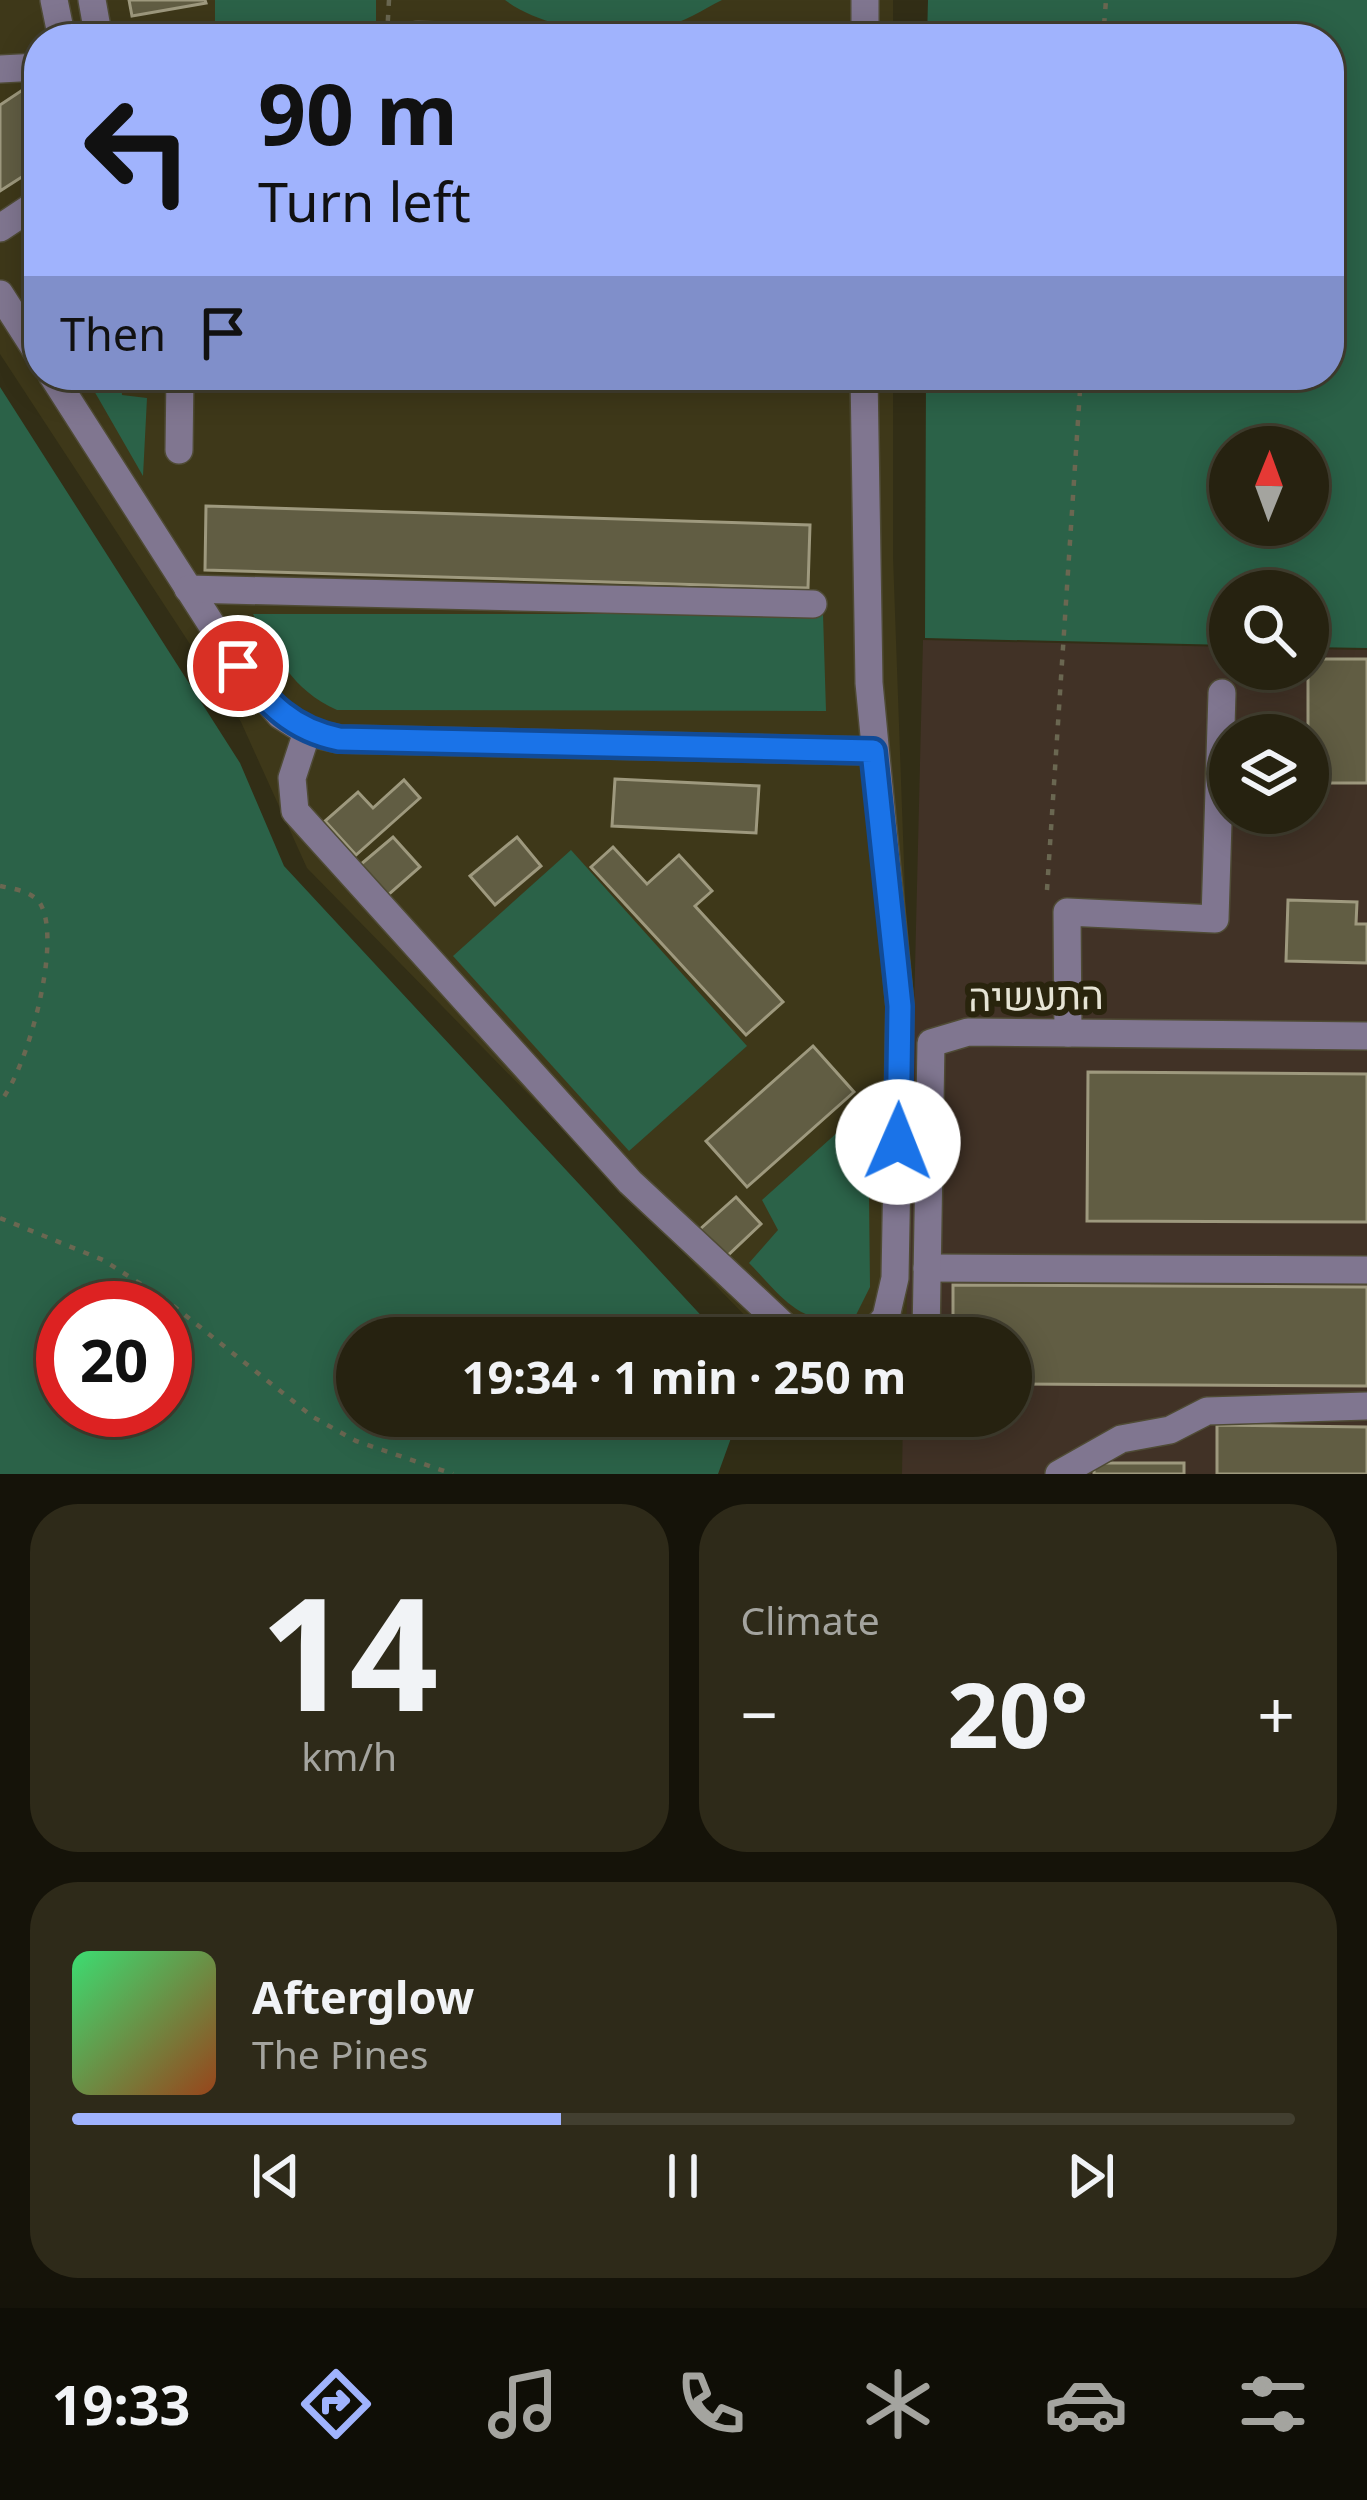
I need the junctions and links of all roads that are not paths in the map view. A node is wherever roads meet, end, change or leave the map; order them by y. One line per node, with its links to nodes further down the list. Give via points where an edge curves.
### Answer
1 (0, 294): 2 (street)
2 (24, 325)
3 (62, 390): 7 (street)
4 (180, 390): 6 (street)
5 (864, 390): 11 (street)
6 (179, 450)
7 (188, 589): 8 (street); 10 (street, via 238,666 280,715)
8 (813, 604)
9 (1222, 693): 12 (street, via 1216,919 1067,912)
10 (308, 732): 11 (street); 16 (street, via 292,778 295,811 630,1182)
11 (873, 751): 17 (street, via 900,1006 895,1277)
12 (1068, 1033): 13 (street, התעשיה); 14 (street, התעשיה, via 968,1032 931,1043)
13 (1367, 1036)
14 (927, 1268): 15 (street); 18 (street, התעשיה)
15 (1367, 1270)
16 (775, 1317)
17 (886, 1317)
18 (926, 1317)
19 (1367, 1406): 20 (street, via 1207,1412 1170,1430 1121,1439)
20 (1059, 1474)

